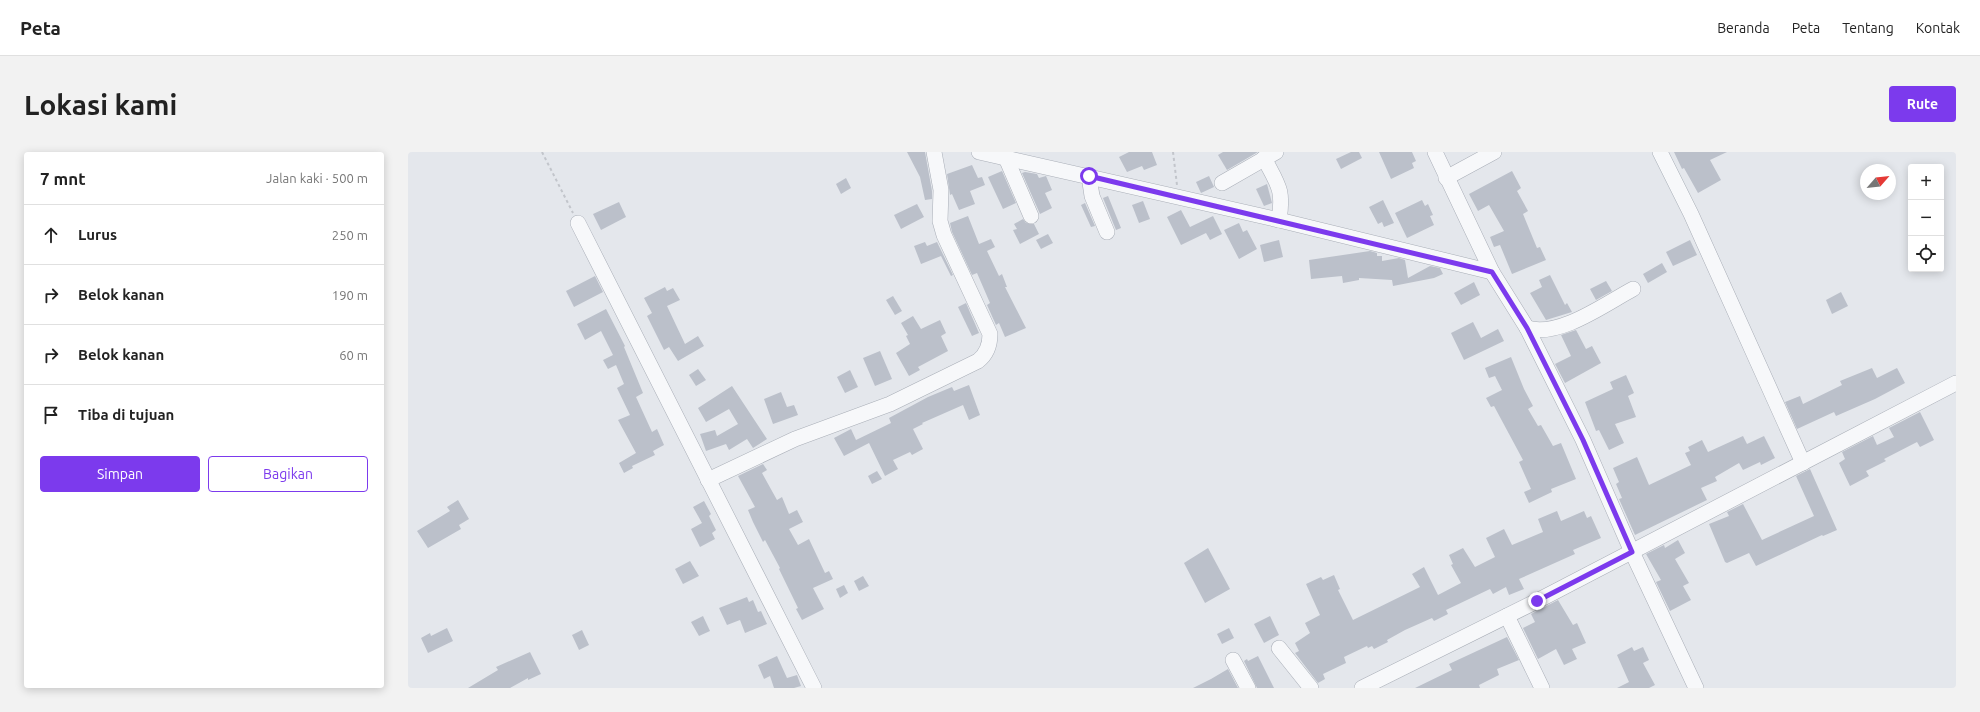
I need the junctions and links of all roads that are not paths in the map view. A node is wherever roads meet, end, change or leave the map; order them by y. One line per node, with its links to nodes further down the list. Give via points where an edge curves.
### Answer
1 (934, 152): 20 (street, via 942,190 940,221 944,235 990,334 990,343 984,356 890,404 795,439)
2 (979, 152): 7 (street)
3 (1435, 152): 9 (street)
4 (1494, 152): 9 (street)
5 (1660, 152): 19 (street, via 1691,214)
6 (1270, 155): 10 (street); 12 (street, via 1281,189)
7 (1006, 158): 8 (street); 11 (street)
8 (1089, 176): 12 (street); 14 (street, via 1092,196)
9 (1446, 178): 15 (street)
10 (1222, 183)
11 (1031, 216)
12 (1279, 220): 15 (street)
13 (578, 223): 20 (street)
14 (1107, 232)
15 (1492, 272): 17 (street)
16 (1633, 289): 17 (street, via 1570,323 1555,328)
17 (1527, 328): 21 (street, via 1583,440)
18 (1956, 383): 19 (street)
19 (1803, 463): 21 (street)
20 (708, 480): 25 (street)
21 (1632, 552): 22 (street); 30 (street)
22 (1507, 616): 28 (street); 29 (street)
23 (1279, 648): 27 (street)
24 (1233, 660): 26 (street)
25 (814, 688)
26 (1248, 688)
27 (1311, 688)
28 (1362, 688)
29 (1542, 688)
30 (1696, 688)

